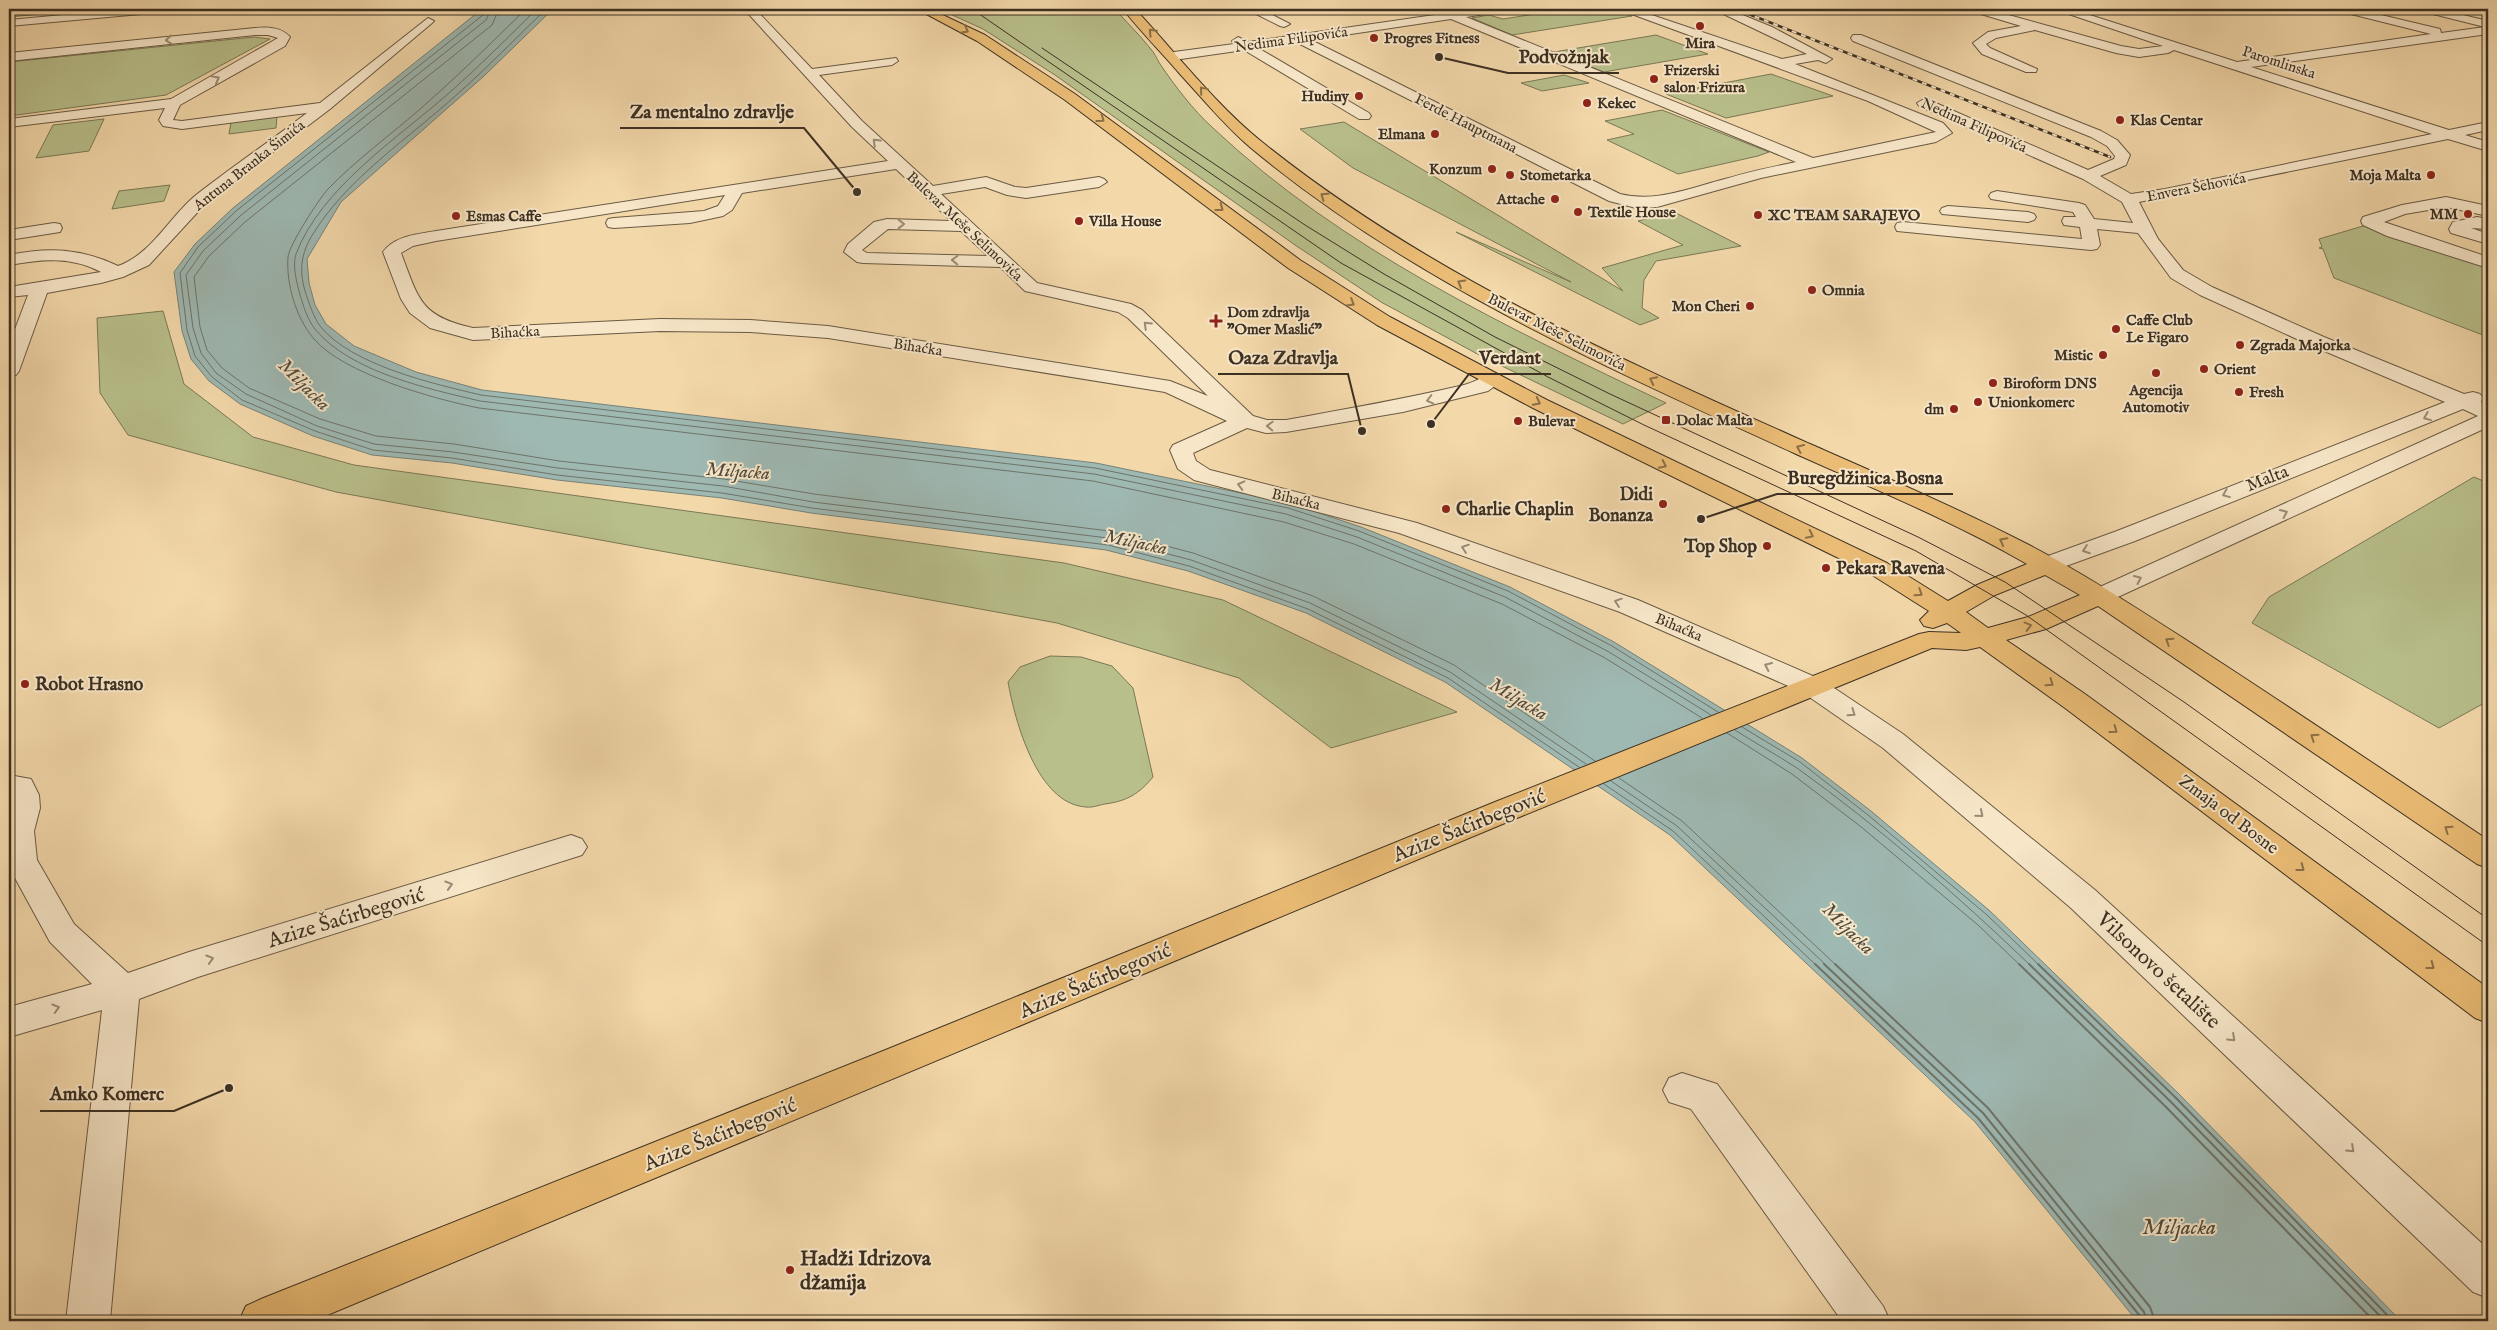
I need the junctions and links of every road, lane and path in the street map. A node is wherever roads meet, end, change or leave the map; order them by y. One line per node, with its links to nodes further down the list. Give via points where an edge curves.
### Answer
1 (163, 9): 18 (street)
2 (749, 9): 41 (street, Bulevar Meše Selimovića)
3 (922, 9): 80 (main road, one-way to 80, via 981,38 1070,96 1335,293)
4 (1129, 9): 33 (main road, Bulevar Meše Selimovića, one-way to 4)
5 (1252, 9): 19 (street)
6 (1498, 9): 14 (street, Nedima Filipovića)
7 (1624, 9): 37 (street, Nedima Filipovića)
8 (1719, 9): 34 (street, via 1792,40)
9 (1975, 9): 21 (street)
10 (2060, 9): 15 (street, Paromlinska)
11 (2342, 9): 26 (street)
12 (2379, 9): 25 (street)
13 (2425, 9): 20 (street)
14 (1450, 15): 27 (street, Nedima Filipovića); 52 (street)
15 (2091, 19): 21 (street); 31 (street, Paromlinska)
16 (428, 22): 44 (street, Antuna Branka Šimića)
17 (1298, 22): 19 (street)
18 (9, 23)
19 (1284, 24): 22 (street)
20 (2488, 24)
21 (2038, 25): 31 (street, via 2130,52); 40 (street, via 1992,35 1979,43 1986,51)
22 (1261, 27)
23 (2488, 30): 25 (street)
24 (1235, 31): 30 (street)
25 (2473, 32): 26 (street)
26 (2450, 36): 39 (street)
27 (1298, 38): 30 (street, Nedima Filipovića); 52 (street, Ferde Hauptmana, via 1615,198 1636,203 1656,202)
28 (1857, 38): 54 (street, via 2096,134 2123,154 2121,162)
29 (53, 44): 32 (street); 35 (street); 43 (street, one-way to 29, via 281,43 284,36 256,31)
30 (1245, 46): 33 (street, Nedima Filipovića); 45 (street)
31 (2180, 48): 39 (street, Paromlinska)
32 (9, 49)
33 (1174, 56): 86 (main road, Bulevar Meše Selimovića, one-way to 33, via 1964,522 1712,408 1524,318 1462,284 1379,233 1283,166 1233,124)
34 (1818, 56): 37 (street, Nedima Filipovića); 38 (street)
35 (9, 57)
36 (892, 61): 41 (street)
37 (1781, 63): 48 (street, Nedima Filipovića, via 1873,98)
38 (1835, 64)
39 (2233, 65): 49 (street, Paromlinska)
40 (2031, 69)
41 (809, 73): 53 (street, Bulevar Meše Selimovića, one-way to 41)
42 (1913, 98): 50 (street, Nedima Filipovića)
43 (174, 103): 44 (street, Antuna Branka Šimića, via 166,120 182,125); 46 (street)
44 (325, 106): 76 (street, Antuna Branka Šimića, via 200,200 143,261)
45 (1364, 116)
46 (9, 124)
47 (2488, 126): 49 (street, Envera Šehovića)
48 (1937, 132): 50 (street); 52 (street, Ferde Hauptmana)
49 (2450, 134): 51 (street, Paromlinska); 59 (street, Envera Šehovića)
50 (2009, 141): 54 (street, Nedima Filipovića)
51 (2488, 147)
52 (1811, 163)
53 (899, 164): 56 (street, Bihaćka); 57 (street, Bulevar Meše Selimovića)
54 (2088, 176): 59 (street, Nedima Filipovića)
55 (1099, 182): 57 (street, via 1026,193 986,182)
56 (736, 189): 70 (street, Bihaćka, via 610,207); 70 (street, via 724,209 691,218)
57 (928, 192): 66 (street, Bulevar Meše Selimovića)
58 (1996, 196): 64 (street, via 2075,207 2081,210)
59 (2129, 199): 69 (street, Envera Šehovića)
60 (2384, 205): 61 (street)
61 (2402, 210): 63 (street, via 2446,202); 75 (street, via 2369,221)
62 (1948, 211): 64 (street)
63 (2488, 211)
64 (2088, 223): 67 (street, via 2089,246); 69 (street)
65 (2488, 224): 72 (street, via 2470,222 2457,228)
66 (964, 226): 74 (street, Bulevar Meše Selimovića); 74 (street, one-way to 66, via 863,258 853,252 880,226 887,224)
67 (1903, 227)
68 (54, 228): 71 (street)
69 (2144, 228): 82 (street, Envera Šehovića, via 2150,241 2177,274 2206,291 2317,342)
70 (467, 233): 85 (street, Bihaćka, via 420,239 392,250 411,302 422,316 444,328 473,334 660,325 828,332 1170,388)
71 (9, 234)
72 (2488, 239)
73 (9, 260): 76 (street, via 53,253 71,254 98,262)
74 (1003, 262): 85 (street, Bulevar Meše Selimovića, one-way to 74, via 1135,314 1124,308 1031,288)
75 (2488, 263)
76 (117, 273): 77 (street, Antuna Branka Šimića)
77 (40, 288): 78 (street, Antuna Branka Šimića); 79 (street)
78 (9, 292)
79 (9, 371)
80 (1493, 380): 85 (street, one-way to 85, via 1481,387 1403,406 1286,426 1266,427); 88 (main road, one-way to 88, via 1878,568)
81 (2488, 392): 82 (street, Malta)
82 (2464, 402): 83 (street, Envera Šehovića); 86 (street, Malta, one-way to 86)
83 (2488, 412)
84 (2488, 419): 87 (street, one-way to 84)
85 (1245, 421): 90 (street, Bihaćka, one-way to 85, via 1629,606 1408,528 1202,475 1186,464 1181,450)
86 (2046, 565): 87 (main road); 88 (main road, Azize Šaćirbegović, via 1986,590)
87 (2100, 596): 88 (main road, Azize Šaćirbegović, one-way to 87, via 2037,623); 93 (main road, one-way to 87)
88 (1967, 624): 89 (main road, Azize Šaćirbegović, via 1966,642); 89 (main road, Azize Šaćirbegović, via 1931,620); 95 (main road, Zmaja od Bosne, one-way to 95, via 2231,815)
89 (1929, 640): 90 (main road, Azize Šaćirbegović)
90 (1812, 686): 98 (street, Vilsonovo šetalište, one-way to 98, via 1893,741 2083,899); 100 (main road, Azize Šaćirbegović)
91 (9, 786): 94 (street, via 20,787 24,795 18,831 20,860 62,933)
92 (571, 847): 94 (street, Azize Šaćirbegović, one-way to 92, via 189,966)
93 (2488, 856)
94 (122, 990): 96 (street, Azize Šaćirbegović, one-way to 94); 99 (street)
95 (2488, 1008)
96 (9, 1022)
97 (1682, 1090): 101 (street, via 1704,1096)
98 (2488, 1277)
99 (88, 1321)
100 (261, 1321)
101 (1868, 1321)

